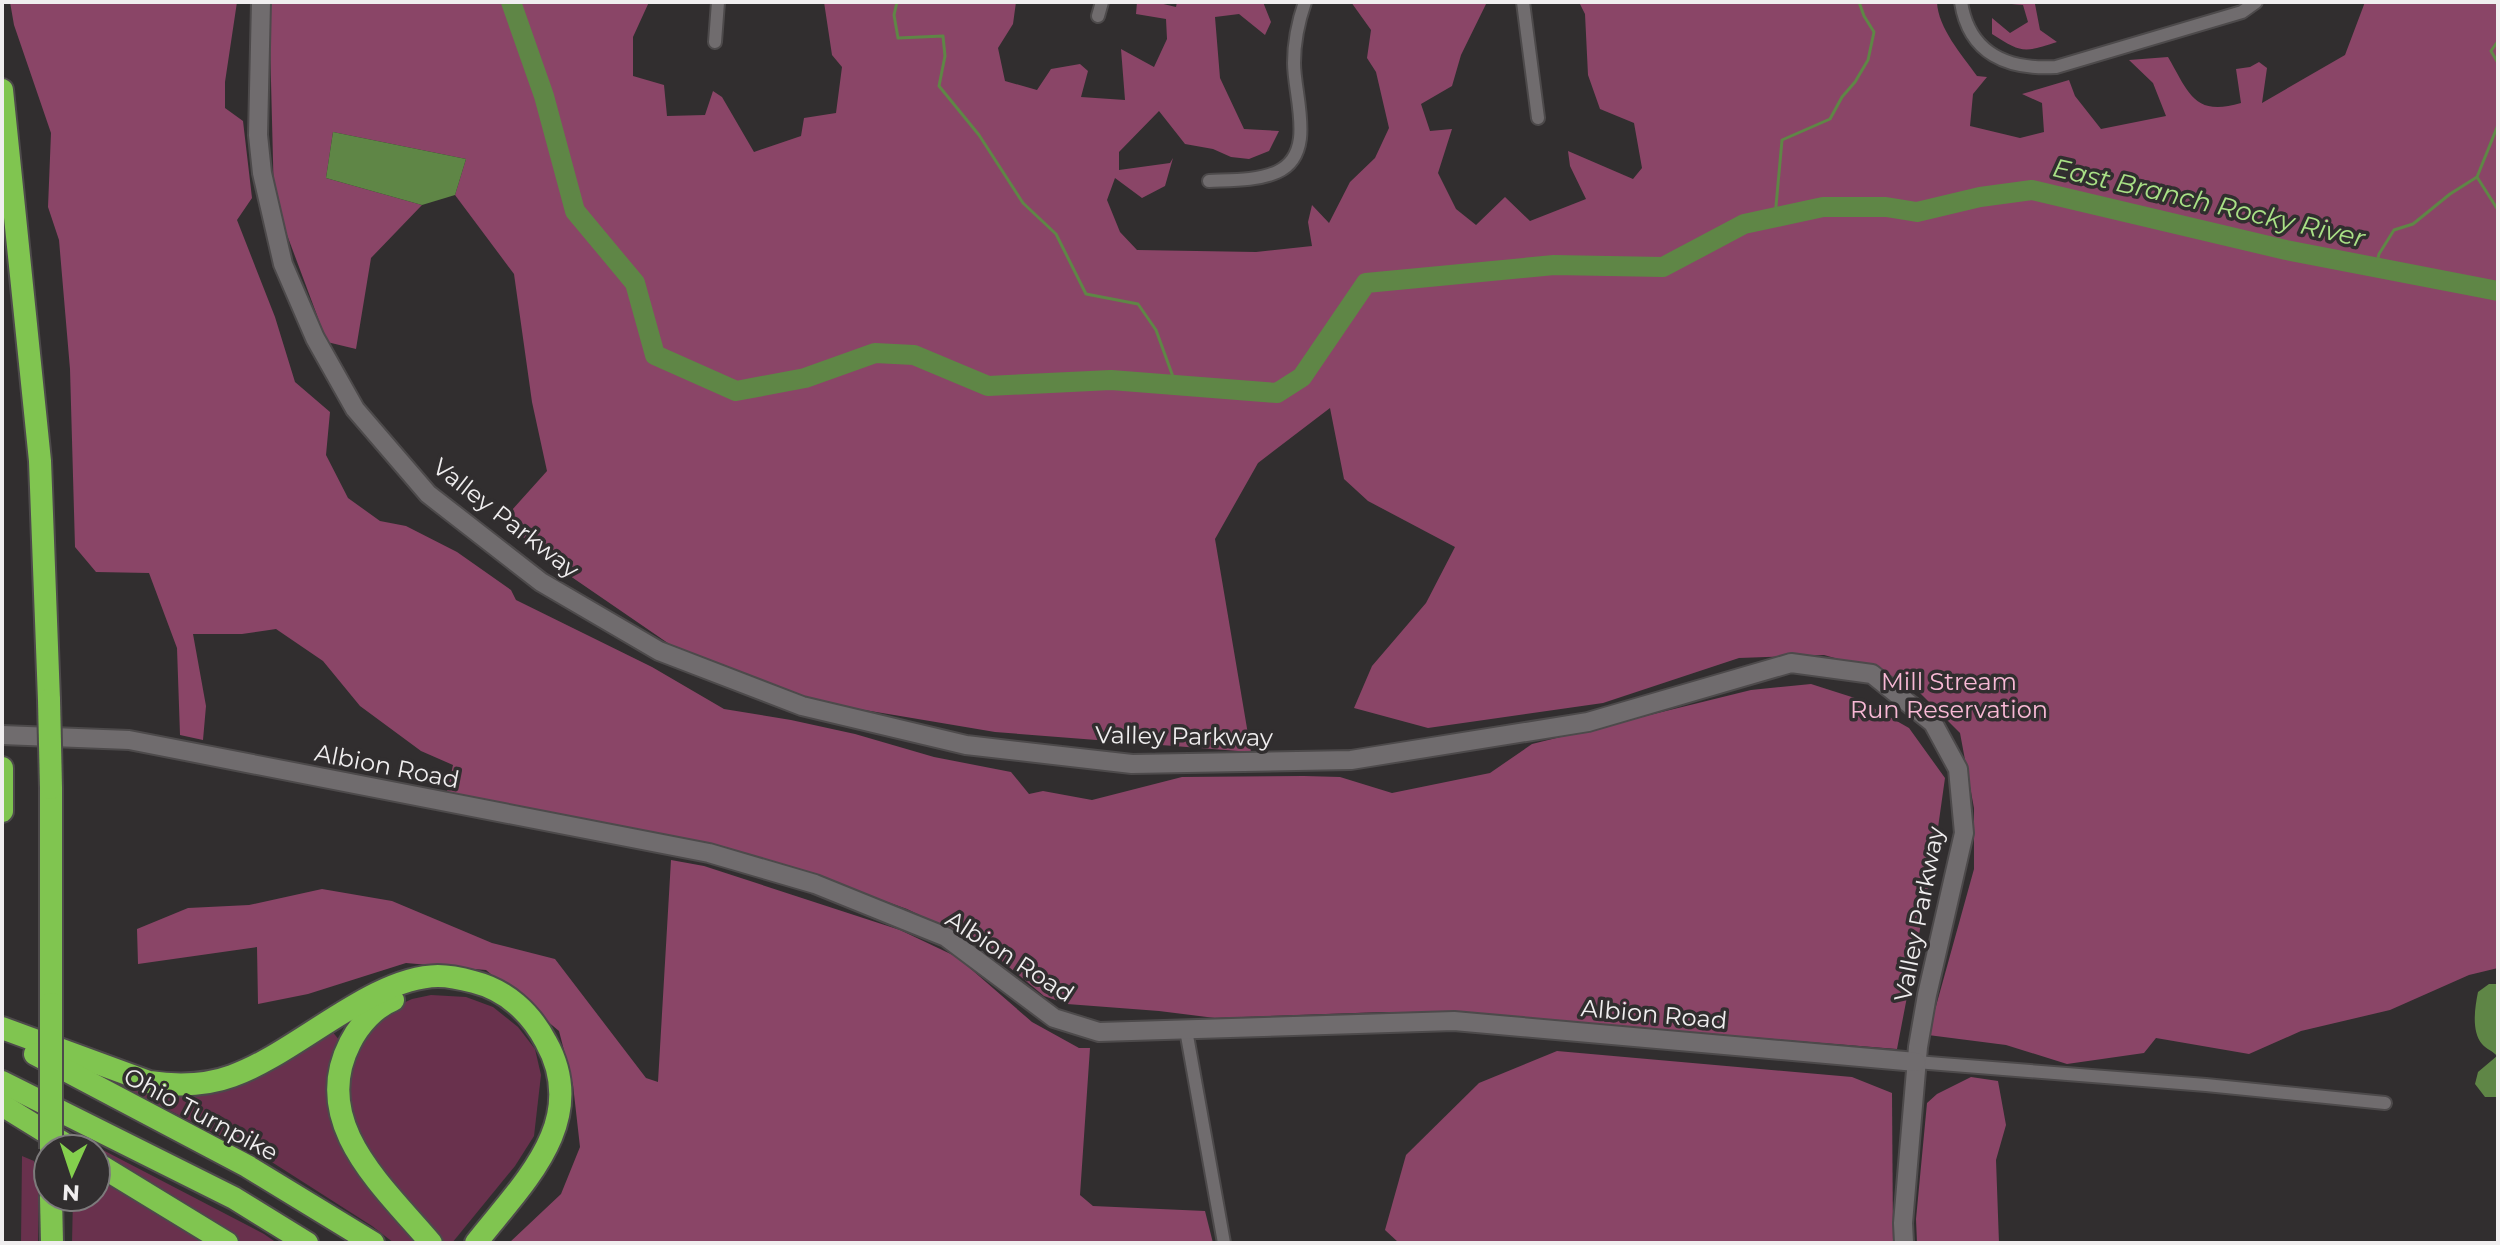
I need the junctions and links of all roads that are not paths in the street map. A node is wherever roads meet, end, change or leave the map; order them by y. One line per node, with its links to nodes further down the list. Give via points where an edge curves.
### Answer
1 (261, 2): 20 (street, Valley Parkway, via 262,173 283,264 315,338 355,409 428,494 541,582 659,651 802,706 966,745 1132,764 1351,760 1588,722 1791,663 1872,674 1933,723 1958,769 1964,833)
2 (718, 2): 9 (street)
3 (1102, 2): 8 (street)
4 (1305, 2): 12 (street, via 1294,63 1301,140 1295,158 1279,172 1261,177)
5 (1523, 2): 11 (street)
6 (1961, 2): 7 (street, via 1978,42 2001,61 2027,68 2056,67 2242,12)
7 (2256, 2)
8 (1098, 16)
9 (715, 42)
10 (2, 90): 25 (highway, bridge, via 40,461 51,788)
11 (1538, 118)
12 (1209, 181)
13 (2, 735): 18 (street, Albion Road, via 129,740 709,853 815,884 946,937 1054,1018 1099,1032)
14 (2, 768): 15 (highway)
15 (2, 786): 16 (highway)
16 (2, 811)
17 (2, 1028): 28 (highway, via 149,1082 200,1084 263,1063 366,1001 414,980 437,976 484,985 535,1020 554,1056 559,1114 550,1143 522,1189)
18 (1186, 1030): 20 (street, Albion Road, via 1454,1021); 34 (street)
19 (2, 1036): 32 (highway, Ohio Turnpike, via 247,1166)
20 (1916, 1062): 22 (street); 35 (street, Valley Parkway)
21 (2, 1082): 31 (highway, via 234,1198)
22 (2385, 1103)
23 (2, 1105): 24 (highway)
24 (47, 1133)
25 (51, 1133)
26 (112, 1173): 30 (highway)
27 (51, 1213): 29 (highway)
28 (475, 1236): 33 (highway, via 537,1145 548,1102 546,1064 522,1022 496,1002 477,993 432,988 385,1003 356,1031 340,1068 337,1100 353,1146)
29 (52, 1243)
30 (227, 1243)
31 (307, 1243)
32 (373, 1243)
33 (431, 1243)
34 (1224, 1243)
35 (1904, 1243)

